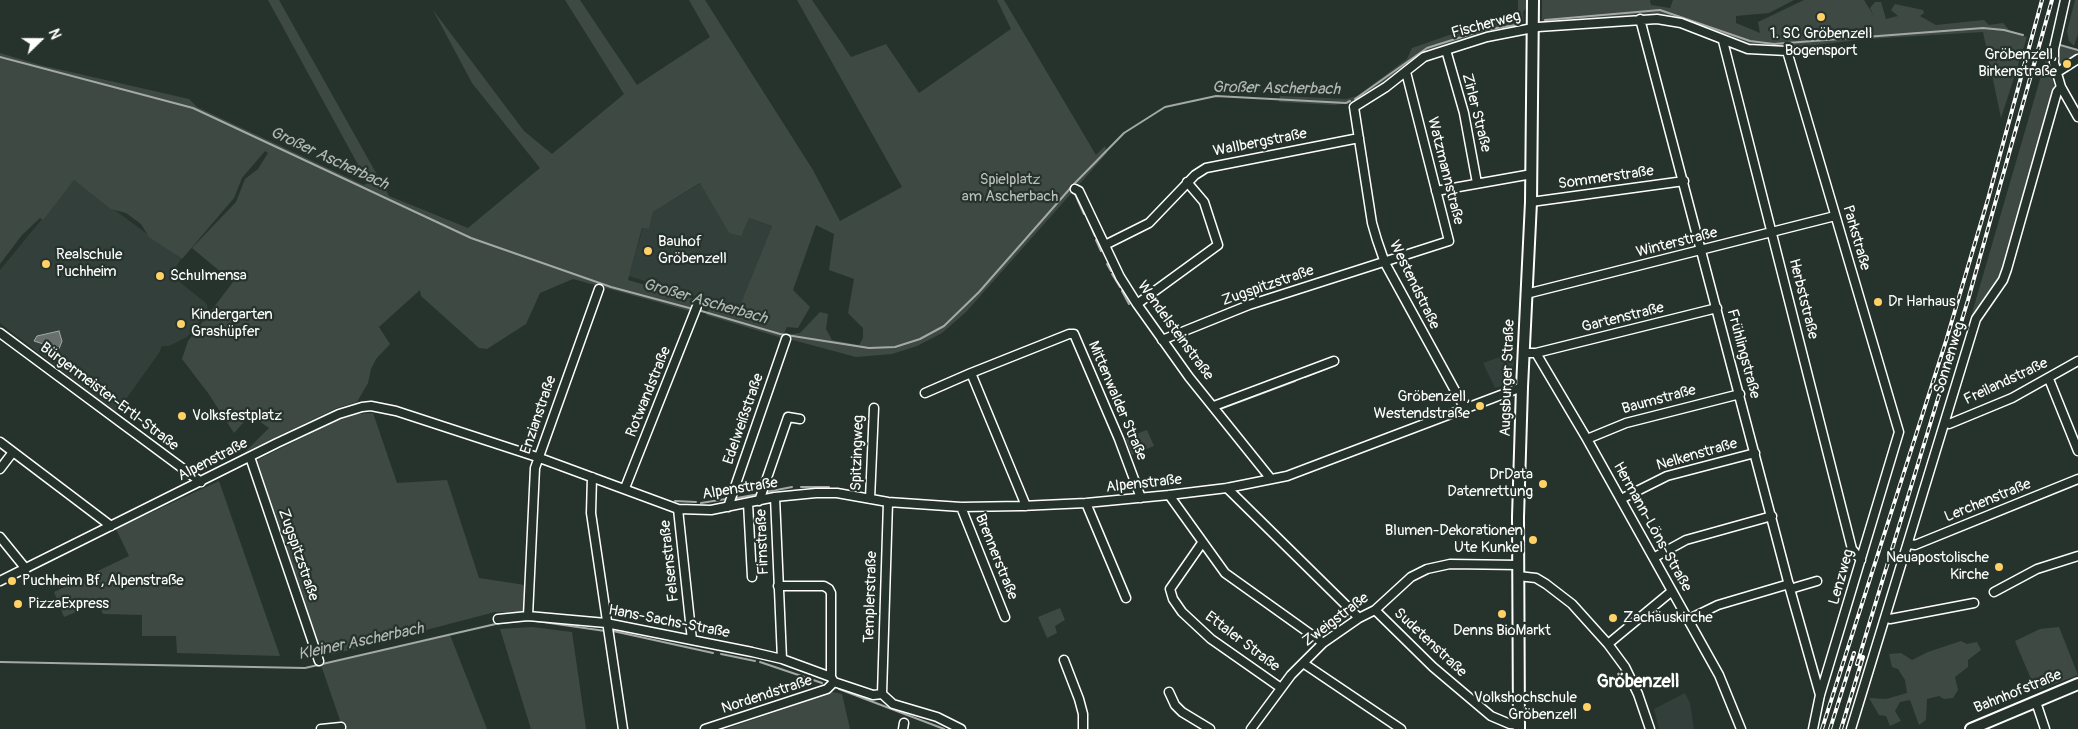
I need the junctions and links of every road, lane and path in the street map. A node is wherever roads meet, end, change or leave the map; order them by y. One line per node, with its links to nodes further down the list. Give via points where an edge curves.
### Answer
1 (1533, 0): 4 (main road, Augsburger Straße)
2 (2066, 0): 10 (street, via 2054,48)
3 (1640, 19): 4 (street, Fischerweg); 5 (street, Fischerweg, via 1681,23); 16 (street, Frühlingstraße)
4 (1532, 28): 6 (street, Fischerweg); 15 (main road, Augsburger Straße)
5 (1723, 41): 7 (street, Fischerweg, via 1748,50); 23 (street, Herbststraße)
6 (1446, 50): 9 (street, Fischerweg, via 1424,57); 18 (street, Zirler Straße, via 1464,113)
7 (1787, 51): 22 (street, Parkstraße)
8 (2078, 59): 10 (street)
9 (1406, 72): 12 (street, Fischerweg); 20 (street, Watzmannstraße)
10 (2056, 73): 11 (street)
11 (2061, 87): 13 (street); 48 (street, Sonnenweg, via 2007,269 1976,319)
12 (1354, 107): 14 (street, Westendstraße)
13 (2078, 118)
14 (1359, 138): 17 (street, Wallbergstraße, via 1220,164 1206,168); 26 (street, Westendstraße, via 1372,223)
15 (1532, 174): 18 (street); 21 (main road, Augsburger Straße)
16 (1684, 181): 21 (street, Sommerstraße); 25 (street, Frühlingstraße)
17 (1187, 182): 24 (street, Wallbergstraße, via 1149,223); 29 (street, via 1204,202 1218,245)
18 (1477, 183): 20 (street)
19 (1075, 189): 24 (street, Wendelsteinstraße, via 1079,191)
20 (1436, 191): 26 (street, Watzmannstraße, via 1449,241)
21 (1531, 202): 28 (main road, Augsburger Straße)
22 (1835, 216): 23 (street, Winterstraße); 49 (street, Parkstraße)
23 (1772, 232): 25 (street, Winterstraße); 84 (street, Herbststraße, via 1852,549)
24 (1104, 245): 29 (street, Wendelsteinstraße)
25 (1702, 251): 28 (street, Winterstraße); 30 (street, Frühlingstraße)
26 (1386, 263): 34 (street, Zugspitzstraße, via 1249,305); 45 (street, Westendstraße)
27 (599, 289): 56 (street, Enzianstraße)
28 (1526, 294): 35 (main road, Augsburger Straße)
29 (1137, 304): 34 (street, Wendelsteinstraße)
30 (1717, 308): 36 (street, Gartenstraße); 43 (street, Frühlingstraße)
31 (696, 309): 62 (street, Rotwandstraße)
32 (0, 333): 61 (street, Bürgermeister-Ertl-Straße)
33 (786, 339): 74 (street, Edelweißstraße)
34 (1162, 340): 44 (street, Wendelsteinstraße)
35 (1524, 353): 36 (street); 41 (main road, Augsburger Straße)
36 (1536, 353): 50 (street, Hermann-Löns-Straße)
37 (1334, 361): 44 (street)
38 (2078, 361): 40 (street, Freilandstraße)
39 (971, 373): 42 (street, Mittenwalder Straße); 66 (street, Mittenwalder Straße, via 1050,340 1074,334); 73 (street)
40 (2049, 379): 48 (street, Freilandstraße, via 2012,398 1949,424); 52 (street)
41 (1522, 387): 45 (street, Alpenstraße); 85 (main road, Augsburger Straße)
42 (925, 393)
43 (1740, 394): 50 (street, Baumstraße, via 1626,423); 54 (street, Frühlingstraße)
44 (1214, 406): 59 (street, Wendelsteinstraße)
45 (1464, 407): 59 (street, Alpenstraße, via 1307,469)
46 (874, 408): 67 (street, Spitzingweg)
47 (800, 419): 69 (street, via 788,417)
48 (1945, 422): 81 (street, Sonnenweg)
49 (1899, 432): 84 (street, Lenzweg)
50 (1587, 439): 68 (street, Hermann-Löns-Straße)
51 (0, 442): 53 (street)
52 (2078, 451)
53 (13, 452): 57 (street); 78 (street)
54 (1755, 453): 68 (street, Nelkenstraße, via 1667,476); 77 (street, Frühlingstraße)
55 (250, 457): 56 (street, Alpenstraße, via 339,414 371,406 396,411); 61 (street, Alpenstraße); 110 (street, Zugspitzstraße)
56 (537, 457): 58 (street, Alpenstraße); 98 (street, Enzianstraße)
57 (0, 469)
58 (592, 477): 62 (street, Alpenstraße); 104 (street, via 590,513)
59 (1271, 479): 63 (street, Alpenstraße)
60 (2078, 480): 81 (street, Lerchenstraße, via 1915,546)
61 (201, 482): 78 (street, Alpenstraße)
62 (625, 488): 76 (street, Alpenstraße)
63 (1228, 488): 64 (street, Alpenstraße); 100 (street)
64 (1169, 495): 66 (street, Alpenstraße); 80 (street)
65 (775, 497): 67 (street, Alpenstraße, via 837,493); 69 (street, Alpenstraße); 91 (street, Firnstraße)
66 (1141, 498): 72 (street, Alpenstraße)
67 (870, 499): 70 (street, Alpenstraße)
68 (1621, 499): 82 (street, Hermann-Löns-Straße)
69 (759, 501): 71 (street, Alpenstraße)
70 (888, 502): 75 (street, Alpenstraße); 116 (street, Templerstraße)
71 (748, 503): 74 (street, Alpenstraße); 88 (street)
72 (1086, 503): 73 (street, Alpenstraße); 95 (street)
73 (1026, 506): 75 (street, Alpenstraße)
74 (728, 507): 76 (street, Alpenstraße, via 704,510)
75 (961, 507): 99 (street, Brennerstraße)
76 (678, 508): 105 (street, Felsenstraße)
77 (1772, 516): 82 (street, via 1686,540); 92 (street, Frühlingstraße)
78 (111, 526): 86 (street, Alpenstraße)
79 (0, 537): 86 (street)
80 (1202, 543): 106 (street, via 1225,573); 114 (street, Ettaler Straße, via 1170,588 1173,599 1211,639)
81 (1909, 544): 101 (street, Sonnenweg)
82 (1655, 556): 93 (street, Hermann-Löns-Straße)
83 (2078, 556): 94 (street, via 2037,569)
84 (1861, 560): 117 (street, Lenzweg)
85 (1519, 565): 87 (main road, Augsburger Straße); 97 (street, Zweigstraße, via 1450,564 1427,569 1402,583)
86 (26, 569): 89 (street, Alpenstraße)
87 (1518, 576): 107 (street, via 1536,578 1546,584 1572,604); 120 (main road, Augsburger Straße)
88 (752, 577)
89 (0, 581)
90 (1817, 582): 92 (street)
91 (778, 586): 108 (street, Firnstraße); 112 (street, Firnstraße, via 829,588)
92 (1790, 587): 103 (street, via 1718,605); 117 (street, Frühlingstraße)
93 (1672, 590): 103 (street, Hermann-Löns-Straße); 107 (street)
94 (1994, 592)
95 (1126, 598)
96 (1974, 603): 101 (street)
97 (1375, 610): 100 (street, Zweigstraße); 120 (street, Sudetenstraße, via 1491,716)
98 (528, 616): 102 (street, Hans-Sachs-Straße); 104 (street, Hans-Sachs-Straße)
99 (1005, 618)
100 (1360, 618): 106 (street, Zweigstraße)
101 (1886, 618): 132 (street, Sonnenweg)
102 (498, 619)
103 (1689, 619): 130 (street, Hermann-Löns-Straße, via 1719,674)
104 (606, 624): 105 (street, Hans-Sachs-Straße); 122 (street)
105 (692, 640): 108 (street, Hans-Sachs-Straße)
106 (1323, 643): 111 (street, Zweigstraße)
107 (1608, 644): 129 (street, via 1625,667)
108 (782, 659): 112 (street, Hans-Sachs-Straße)
109 (1064, 660): 125 (street, via 1079,699)
110 (320, 661)
111 (1303, 663): 114 (street, Zweigstraße); 128 (street)
112 (832, 680): 116 (street, Hans-Sachs-Straße, via 873,695); 123 (street, Nordendstraße, via 827,689)
113 (2078, 684): 118 (main road, Bahnhofstraße)
114 (1281, 688): 127 (street, Zweigstraße)
115 (1169, 692): 126 (street, via 1182,712)
116 (882, 694): 124 (street, Hans-Sachs-Straße, via 893,704 937,717)
117 (1820, 696): 131 (street, Lenzweg)
118 (2036, 702): 133 (main road, Bahnhofstraße); 134 (street)
119 (341, 727): 121 (street)
120 (1519, 727)
121 (321, 729)
122 (623, 729)
123 (705, 729)
124 (961, 729)
125 (1084, 729)
126 (1210, 729)
127 (1251, 729)
128 (1401, 729)
129 (1650, 729)
130 (1741, 729)
131 (1813, 729)
132 (1851, 729)
133 (1971, 729)
134 (2045, 729)

